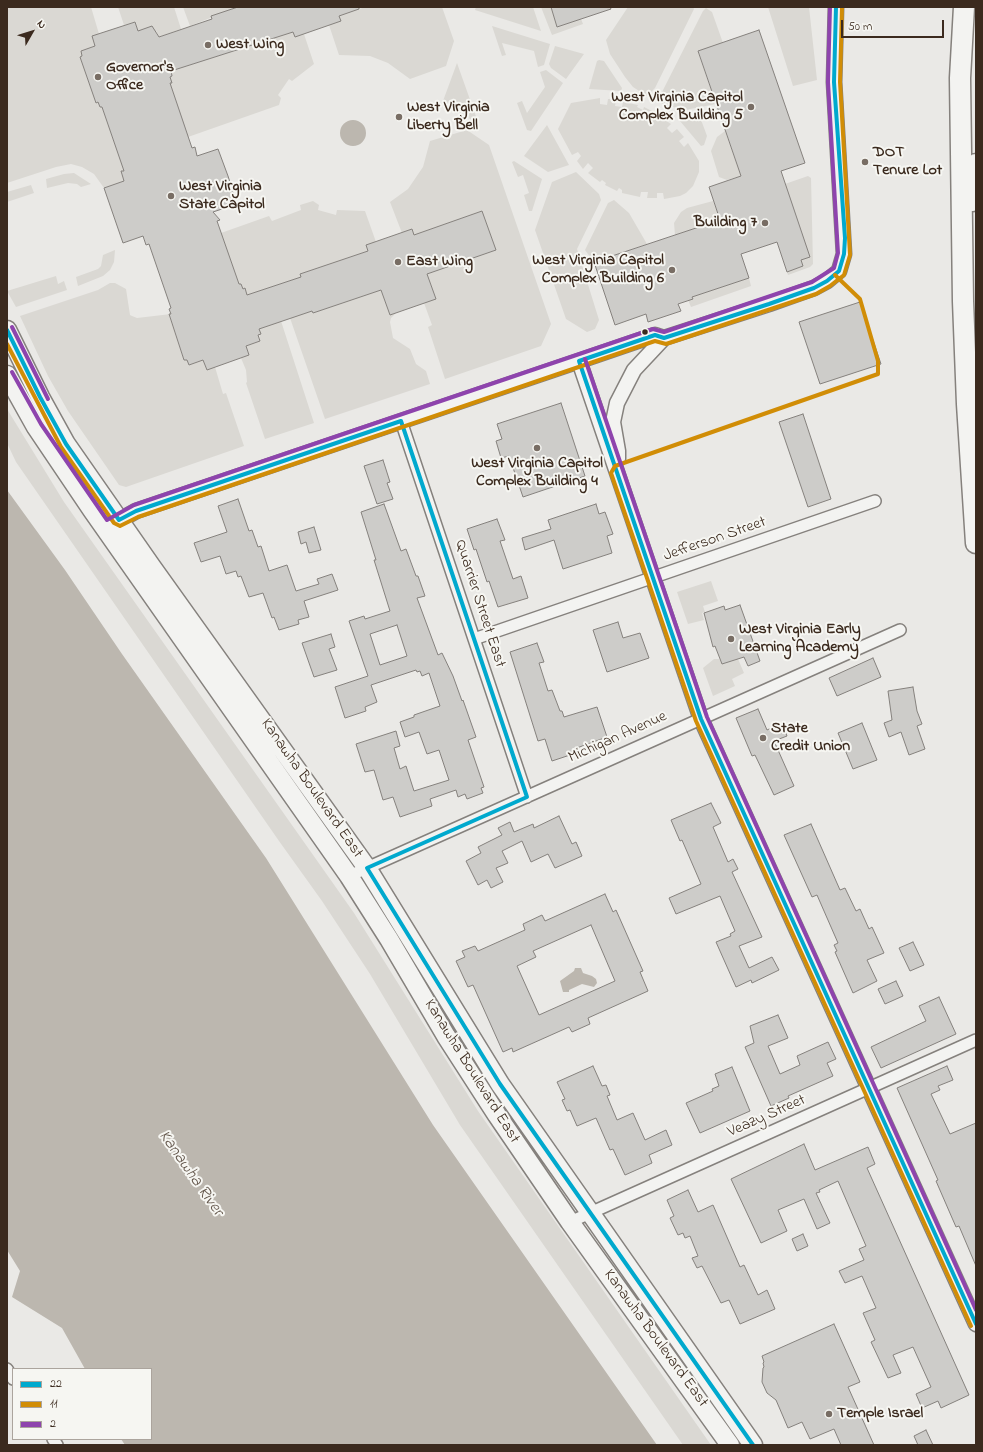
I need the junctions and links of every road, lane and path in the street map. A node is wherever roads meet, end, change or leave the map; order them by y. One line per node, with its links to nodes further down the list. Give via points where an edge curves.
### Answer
1 (836, 7): 6 (street, via 834,82 845,238 839,271 814,288)
2 (964, 7): 4 (highway, via 960,78)
3 (976, 164): 4 (highway)
4 (963, 301): 13 (highway)
5 (7, 330): 12 (main road, Kanawha Boulevard East, via 40,398)
6 (664, 338): 7 (street, via 655,335); 10 (street, via 634,370 617,404 613,422 618,451)
7 (579, 360): 9 (street); 10 (street)
8 (7, 375): 12 (main road, Kanawha Boulevard East, via 36,427)
9 (402, 421): 12 (street, via 136,511); 16 (street, Quarrier Street East)
10 (616, 472): 14 (street)
11 (875, 501): 14 (street, Jefferson Street)
12 (112, 524): 19 (main road, Kanawha Boulevard East); 20 (main road, Kanawha Boulevard East)
13 (976, 543)
14 (653, 578): 16 (street, Jefferson Street); 17 (street)
15 (900, 630): 17 (street, Michigan Avenue)
16 (474, 640): 18 (street, Quarrier Street East)
17 (701, 719): 18 (street, Michigan Avenue); 22 (street)
18 (527, 796): 19 (street, Michigan Avenue)
19 (367, 868): 20 (street, Michigan Avenue); 23 (main road, Kanawha Boulevard East, via 500,1084)
20 (349, 876): 24 (main road, Kanawha Boulevard East, via 446,1036)
21 (976, 1040): 22 (street, Veazy Street)
22 (868, 1089): 23 (street, Veazy Street); 25 (street)
23 (590, 1214): 24 (street, Veazy Street); 27 (main road, Kanawha Boulevard East)
24 (570, 1222): 26 (main road, Kanawha Boulevard East)
25 (976, 1324)
26 (730, 1445)
27 (752, 1445)

